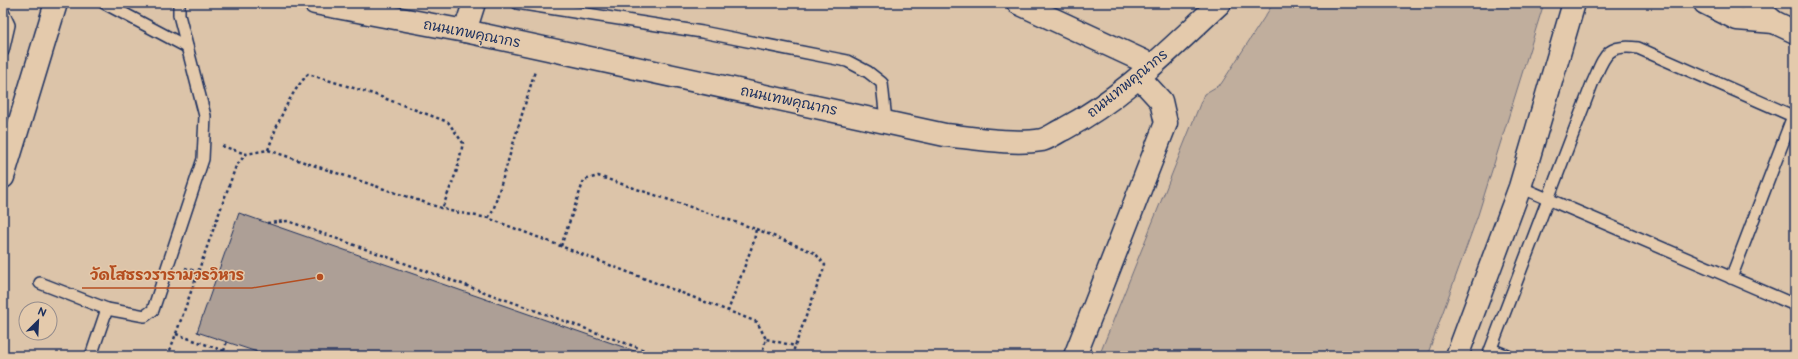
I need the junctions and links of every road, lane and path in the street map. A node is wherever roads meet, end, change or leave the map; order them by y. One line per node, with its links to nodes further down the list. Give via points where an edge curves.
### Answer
1 (56, 3): 25 (main road)
2 (104, 3): 16 (lane)
3 (179, 3): 16 (lane, via 179,16)
4 (315, 3): 14 (main road, ถนนเทพคุณากร)
5 (474, 3): 14 (main road)
6 (517, 3): 21 (lane, via 702,32 847,61 882,83)
7 (1018, 3): 19 (main road)
8 (1220, 3): 19 (main road, ถนนเทพคุณากร)
9 (1574, 3): 26 (main road)
10 (1705, 3): 13 (main road, via 1737,18)
11 (1752, 3): 13 (main road)
12 (3, 12): 18 (lane, via 9,25)
13 (1774, 22): 15 (main road)
14 (465, 31): 17 (main road, ถนนเทพคุณากร)
15 (1795, 32)
16 (187, 47): 22 (lane, via 205,116)
17 (542, 47): 21 (main road, ถนนเทพคุณากร); 29 (path, via 493,211)
18 (3, 51)
19 (1145, 71): 21 (main road, ถนนเทพคุณากร, via 1078,122 1043,140 1000,141 945,135); 50 (main road, via 1161,101 1166,123)
20 (1794, 116): 27 (lane, via 1638,48 1615,48 1607,53 1592,84); 33 (lane)
21 (886, 121)
22 (204, 141): 24 (path); 36 (lane, via 203,160 153,310 145,316)
23 (268, 150): 24 (path); 28 (path); 28 (path, via 280,116 308,74 373,94 448,122 463,143 457,170)
24 (246, 154): 38 (path, via 236,166)
25 (3, 177)
26 (1520, 187): 27 (lane); 51 (main road)
27 (1548, 199): 33 (lane); 43 (lane)
28 (442, 209): 29 (path)
29 (488, 218): 32 (path)
30 (267, 223): 47 (path, via 288,221)
31 (756, 229): 32 (path, via 598,176 584,180); 37 (path); 41 (path, via 815,253 825,265)
32 (561, 246): 37 (path)
33 (1731, 278): 35 (lane)
34 (40, 283): 36 (lane)
35 (1795, 305)
36 (106, 309): 44 (lane)
37 (728, 311): 39 (path, via 757,322)
38 (176, 334): 42 (path); 45 (path)
39 (766, 339): 41 (path); 48 (path)
40 (227, 341): 42 (path)
41 (795, 346): 49 (path)
42 (224, 351): 46 (path)
43 (1490, 352): 52 (lane)
44 (91, 356)
45 (168, 356)
46 (238, 356)
47 (661, 356)
48 (761, 356)
49 (792, 356)
50 (1075, 356)
51 (1457, 356)
52 (1508, 356)

